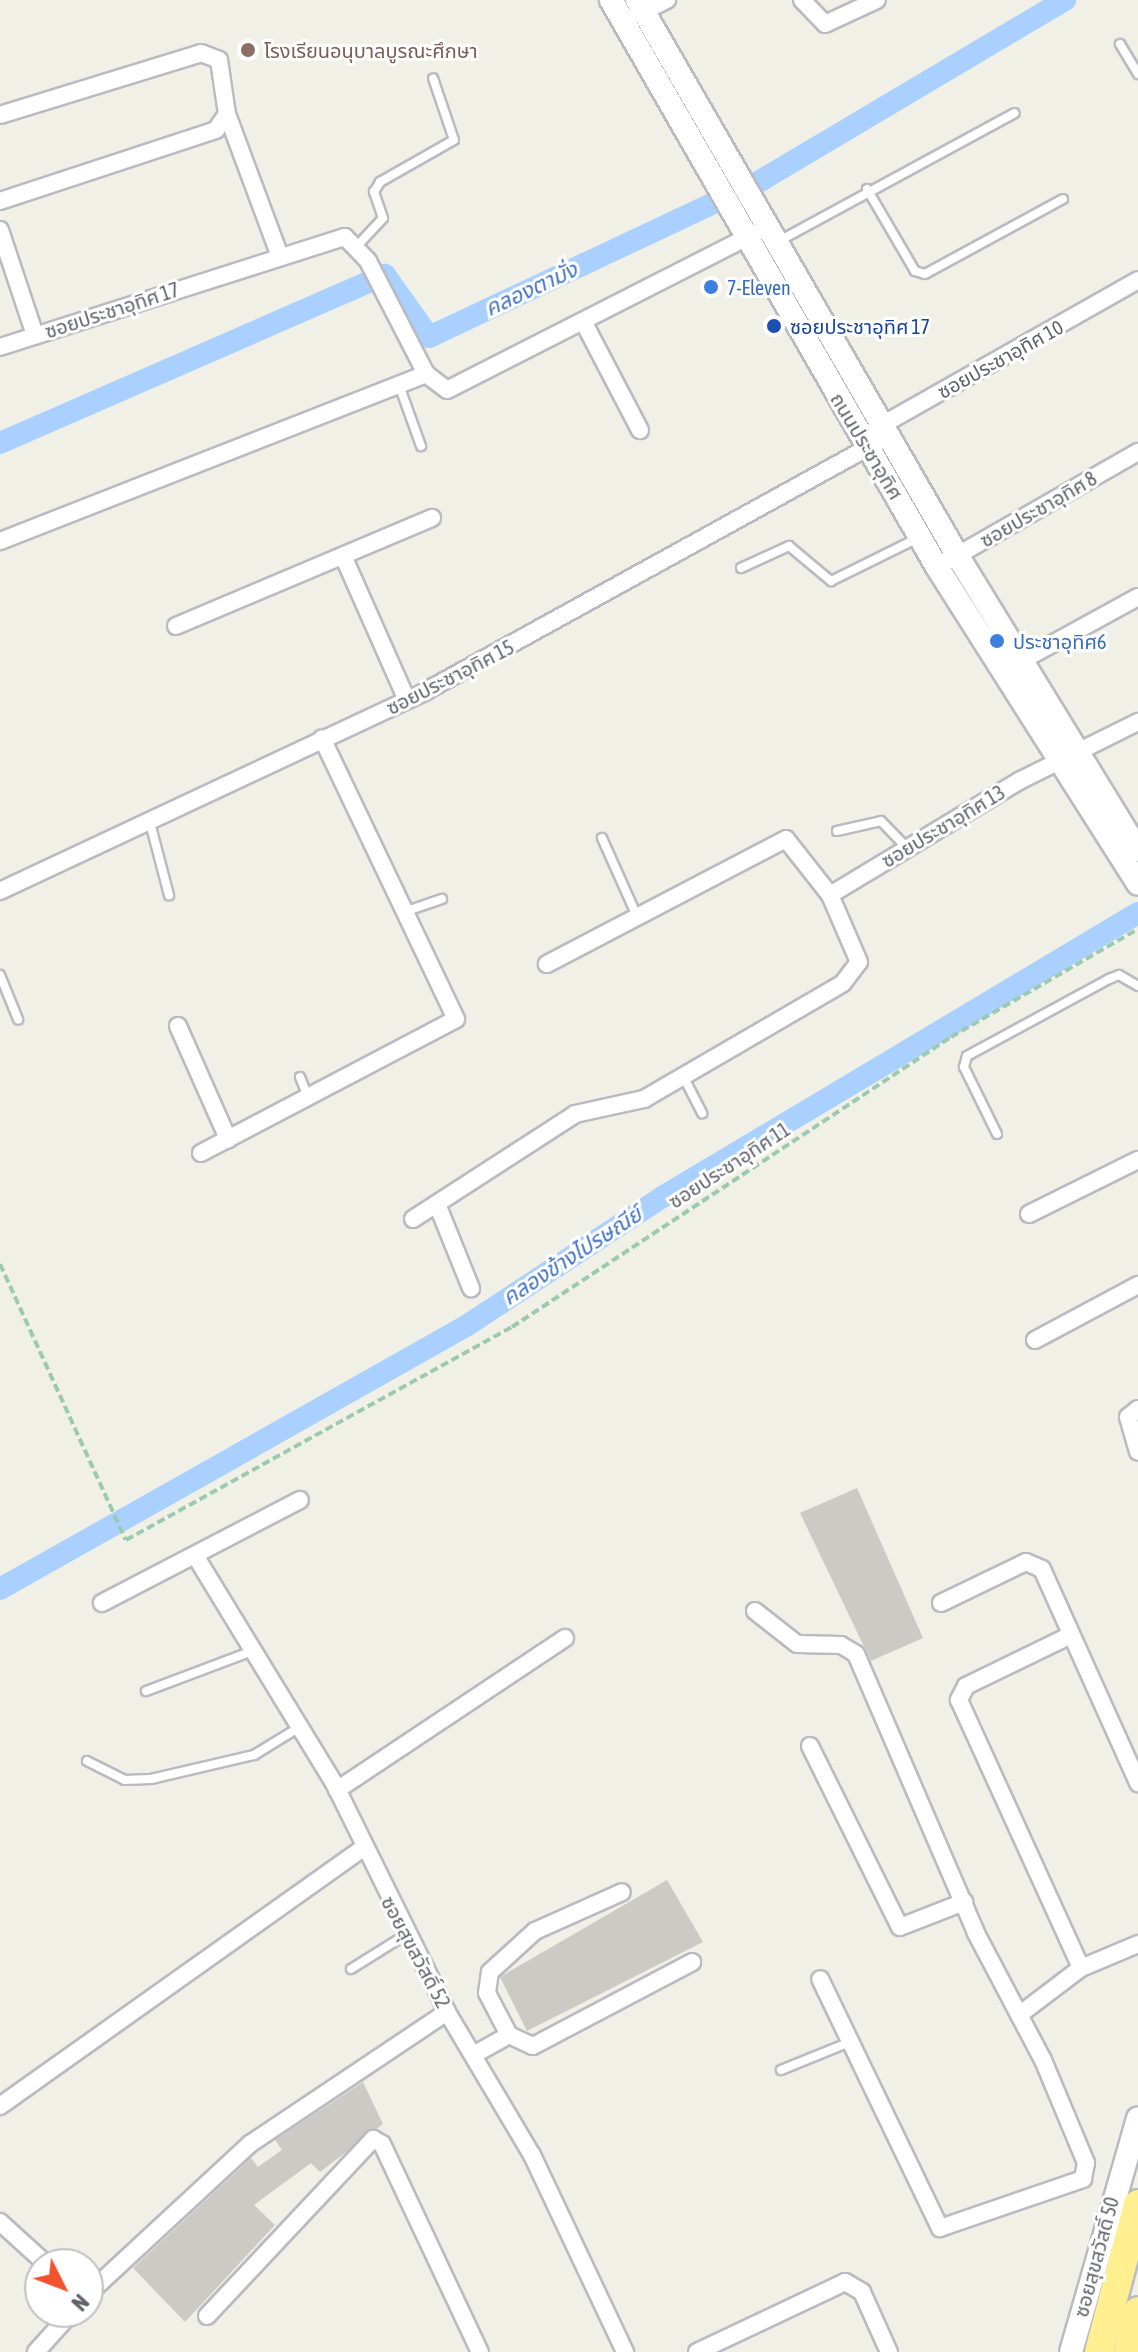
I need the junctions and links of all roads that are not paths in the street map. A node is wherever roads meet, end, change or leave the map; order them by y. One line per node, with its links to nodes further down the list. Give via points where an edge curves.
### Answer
1 (611, 0): 5 (main road, ถนนประชาอุทิศ)
2 (667, 0): 5 (street)
3 (802, 0): 4 (street, via 825,24)
4 (877, 0)
5 (634, 11): 16 (main road, ถนนประชาอุทิศ); 17 (main road, ถนนประชาอุทิศ, via 706,173)
6 (1120, 44): 7 (lane)
7 (1138, 74)
8 (433, 78): 18 (lane, via 454,140 380,182 374,192 383,218)
9 (1015, 113): 12 (lane)
10 (227, 114): 11 (street, via 219,60 201,53); 14 (street, via 216,130); 19 (street)
11 (0, 115)
12 (867, 189): 13 (lane, via 920,274); 16 (lane)
13 (1063, 199)
14 (0, 201)
15 (0, 230): 22 (street)
16 (770, 235): 17 (street); 27 (main road, ถนนประชาอุทิศ)
17 (744, 239): 21 (street); 27 (main road, ถนนประชาอุทิศ)
18 (357, 246): 19 (street, ซอยประชาอุทิศ 17, via 332,236); 24 (street)
19 (279, 254): 22 (street, ซอยประชาอุทิศ 17)
20 (1138, 280): 27 (street, ซอยประชาอุทิศ 10)
21 (584, 323): 24 (street, via 455,388); 26 (street)
22 (35, 335): 23 (street, ซอยประชาอุทิศ 17)
23 (0, 347)
24 (426, 374): 25 (street)
25 (399, 385): 28 (lane); 32 (street)
26 (640, 430)
27 (875, 436): 31 (main road, ถนนประชาอุทิศ); 33 (main road, ถนนประชาอุทิศ); 40 (street, ซอยประชาอุทิศ 15)
28 (421, 446)
29 (1138, 452): 33 (street, ซอยประชาอุทิศ 8)
30 (432, 518): 34 (street)
31 (920, 537): 35 (main road, ถนนประชาอุทิศ); 36 (lane, via 831,581 789,546)
32 (0, 541)
33 (957, 555): 35 (street, ซอยประชาอุทิศ 8); 39 (main road, ถนนประชาอุทิศ)
34 (344, 558): 38 (street); 40 (street)
35 (937, 567): 43 (main road, ถนนประชาอุทิศ)
36 (741, 568)
37 (1138, 597): 39 (street)
38 (176, 626)
39 (1021, 661): 43 (main road, ถนนประชาอุทิศ)
40 (407, 700): 42 (street, ซอยประชาอุทิศ 15)
41 (1138, 722): 43 (street, ซอยประชาอุทิศ 13)
42 (322, 738): 44 (street, ซอยประชาอุทิศ 15); 54 (street)
43 (1068, 756): 47 (street, ซอยประชาอุทิศ 13); 48 (main road, ถนนประชาอุทิศ); 49 (main road, ถนนประชาอุทิศ)
44 (149, 819): 50 (street, ซอยประชาอุทิศ 15); 51 (lane)
45 (837, 831): 47 (lane, via 881,821)
46 (602, 838): 55 (lane)
47 (906, 847): 52 (street, ซอยประชาอุทิศ 13)
48 (1138, 850)
49 (1138, 884)
50 (0, 891)
51 (169, 895)
52 (830, 895): 55 (street, via 796,846 775,839); 61 (street, via 858,954 854,973)
53 (442, 899): 54 (lane)
54 (407, 911): 63 (street, via 456,1019)
55 (636, 914): 56 (street)
56 (547, 964)
57 (0, 975): 59 (lane)
58 (1138, 986): 65 (lane, via 1119,975 1109,979 967,1056 964,1067)
59 (18, 1019)
60 (178, 1026): 66 (street)
61 (683, 1076): 64 (lane); 69 (street, via 627,1107 575,1114)
62 (300, 1077): 63 (lane)
63 (308, 1098): 66 (street)
64 (702, 1113)
65 (997, 1134)
66 (228, 1139): 67 (street)
67 (201, 1153)
68 (1138, 1160): 70 (street)
69 (437, 1204): 71 (street); 73 (street)
70 (1029, 1214)
71 (413, 1219)
72 (1138, 1285): 74 (street)
73 (471, 1288)
74 (1035, 1340)
75 (1138, 1409): 76 (street, via 1128,1417)
76 (1138, 1452)
77 (300, 1500): 78 (street)
78 (196, 1557): 79 (street); 84 (street, ซอยสุขสวัสดิ์ 52)
79 (102, 1603)
80 (941, 1603): 82 (street, via 1026,1562 1037,1564)
81 (755, 1611): 93 (street, via 797,1644 841,1645 856,1654)
82 (1071, 1635): 89 (street); 97 (street, via 966,1686 959,1700)
83 (565, 1638): 90 (street)
84 (250, 1652): 85 (lane); 86 (street, ซอยสุขสวัสดิ์ 52)
85 (146, 1691)
86 (298, 1728): 88 (lane, via 254,1755 151,1779 125,1780); 90 (street, ซอยสุขสวัสดิ์ 52)
87 (810, 1746): 93 (street, via 900,1927)
88 (87, 1761)
89 (1138, 1783)
90 (337, 1790): 91 (street, ซอยสุขสวัสดิ์ 52)
91 (362, 1849): 94 (street, ซอยสุขสวัสดิ์ 52); 106 (street)
92 (622, 1892): 102 (street, via 535,1931 490,1972 487,1993)
93 (964, 1902): 101 (street)
94 (407, 1934): 98 (lane); 100 (street, ซอยสุขสวัสดิ์ 52)
95 (1138, 1944): 97 (street)
96 (692, 1962): 102 (street, via 533,2046)
97 (1081, 1968): 101 (street)
98 (351, 1969)
99 (820, 1979): 103 (street)
100 (447, 2012): 104 (street, ซอยสุขสวัสดิ์ 52); 111 (street, via 262,2134)
101 (1019, 2015): 103 (street, via 1086,2173 1077,2184 948,2231 933,2218)
102 (509, 2035): 104 (street)
103 (850, 2042): 105 (lane)
104 (475, 2054): 118 (street, ซอยสุขสวัสดิ์ 52, via 532,2155)
105 (781, 2070)
106 (0, 2106)
107 (1138, 2118): 121 (main road, ซอยสุขสวัสดิ์ 50)
108 (1138, 2204): 122 (highway)
109 (0, 2222): 110 (street)
110 (28, 2248)
111 (104, 2279)
112 (1138, 2311): 123 (highway)
113 (207, 2316): 117 (street, via 373,2139 382,2144)
114 (58, 2328): 116 (street)
115 (731, 2345): 119 (street); 120 (street, via 845,2282 862,2292)
116 (36, 2352)
117 (480, 2352)
118 (625, 2352)
119 (697, 2352)
120 (889, 2352)
121 (1071, 2352)
122 (1099, 2352)
123 (1128, 2352)

